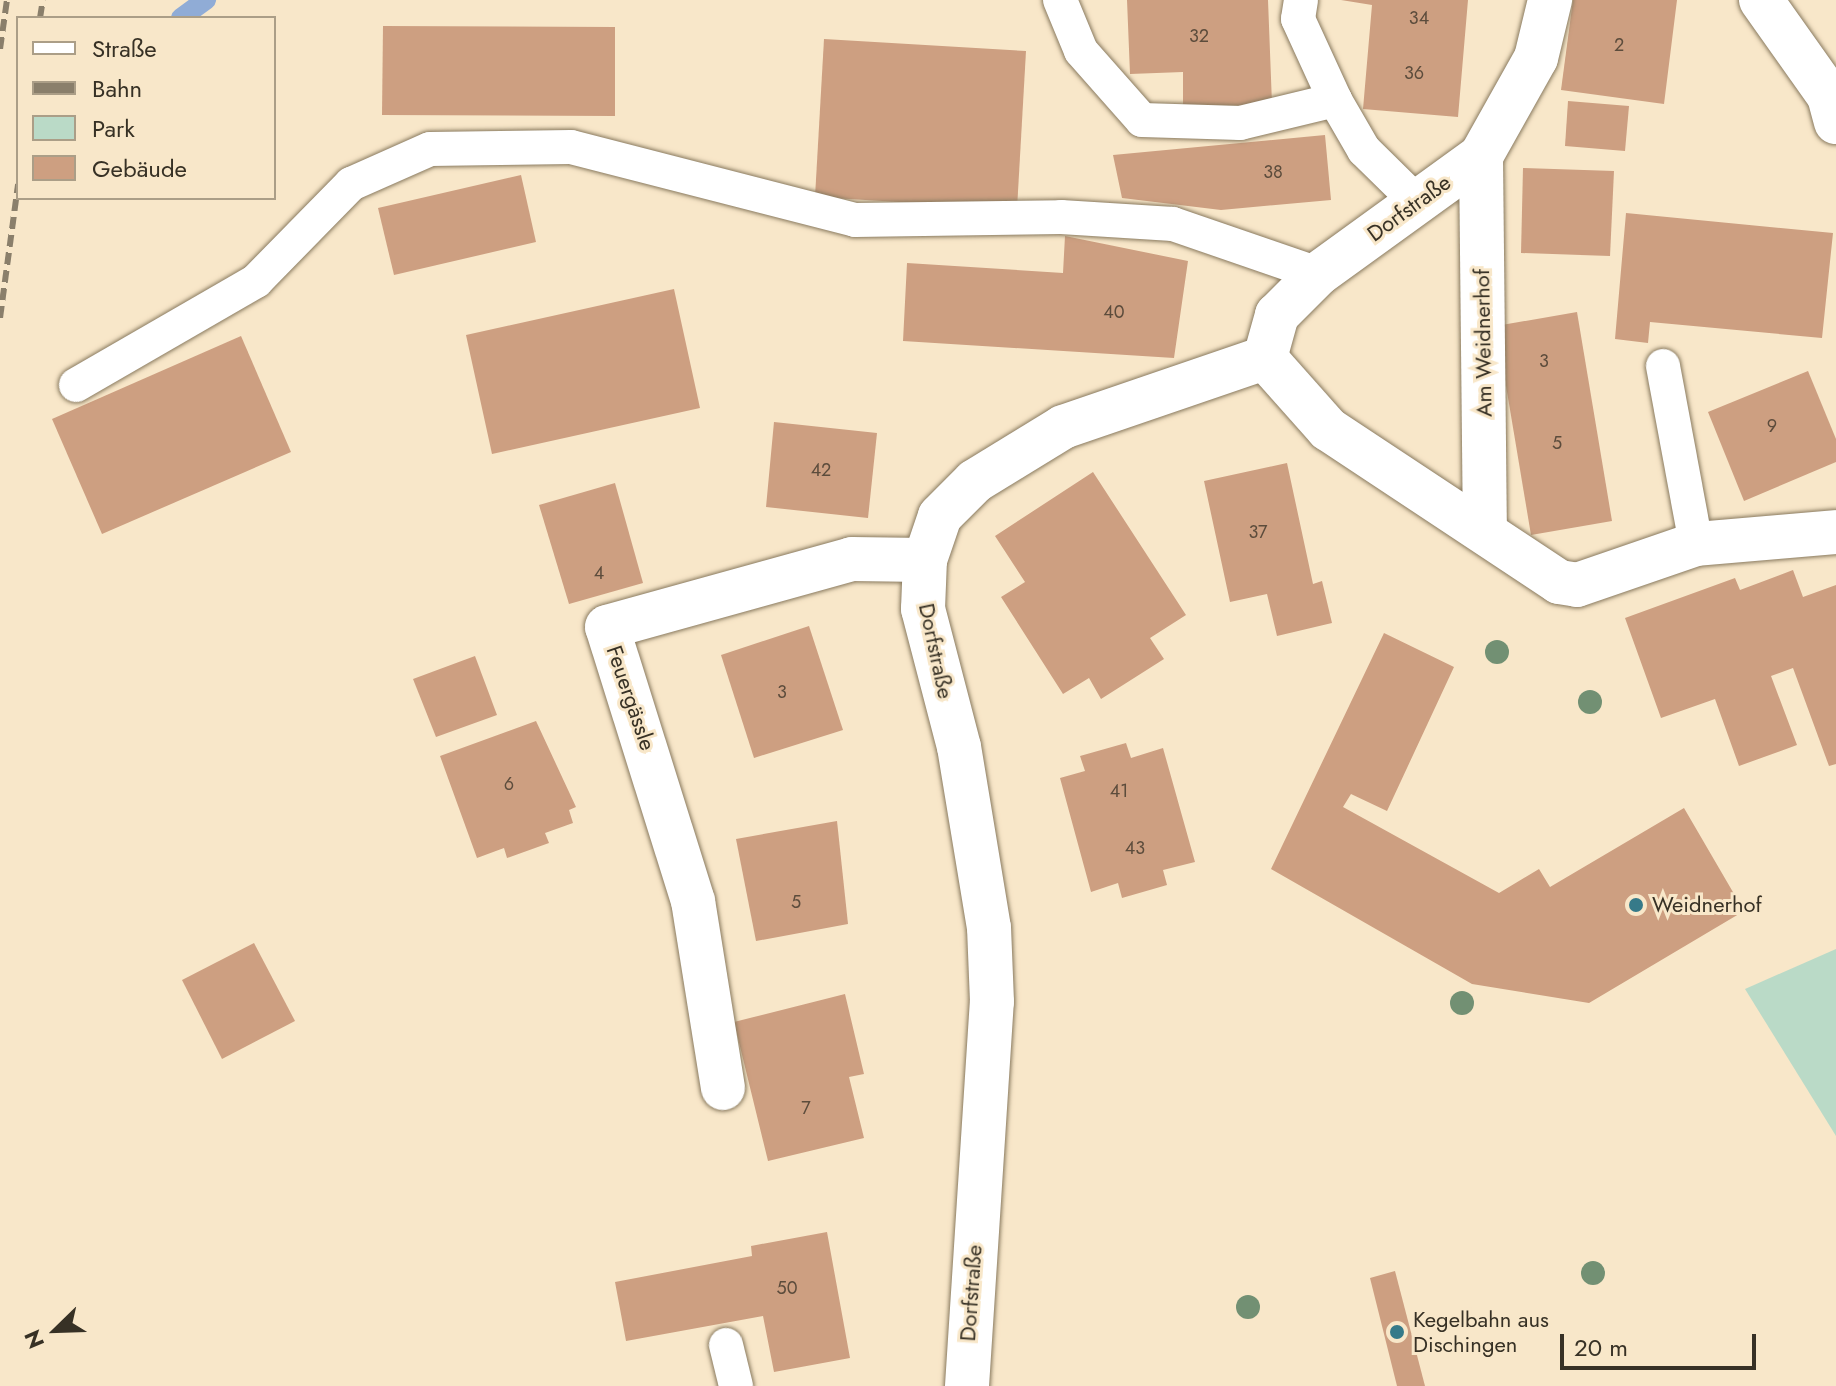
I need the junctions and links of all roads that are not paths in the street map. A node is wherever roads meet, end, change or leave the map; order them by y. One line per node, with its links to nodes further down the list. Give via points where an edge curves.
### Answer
1 (1060, 0): 5 (lane, via 1081,51 1142,120 1240,123)
2 (1301, 0): 5 (lane, via 1298,19)
3 (1550, 0): 7 (street, Dorfstraße, via 1536,58)
4 (1761, 0): 6 (street, via 1829,96)
5 (1335, 100): 8 (lane, via 1364,150)
6 (1836, 122)
7 (1481, 156): 8 (street, Dorfstraße); 13 (street, Am Weidnerhof)
8 (1417, 202): 9 (street, Dorfstraße)
9 (1318, 274): 10 (street, Dorfstraße, via 1277,315); 12 (lane, via 1173,224 1061,217 855,220 571,147 430,149 351,184 256,281)
10 (1265, 358): 13 (street, via 1328,429); 16 (street, Dorfstraße, via 1063,427 975,481 940,516)
11 (1663, 366): 15 (lane)
12 (76, 385)
13 (1485, 531): 15 (street, via 1559,582 1577,585)
14 (1836, 532): 15 (street)
15 (1696, 544)
16 (925, 560): 17 (street, Feuergässle, via 852,559 607,627 693,901); 20 (street, Dorfstraße, via 923,609 959,747 989,928 991,1088 968,1306)
17 (723, 1088)
18 (726, 1345): 19 (lane)
19 (736, 1386)
20 (967, 1386)

